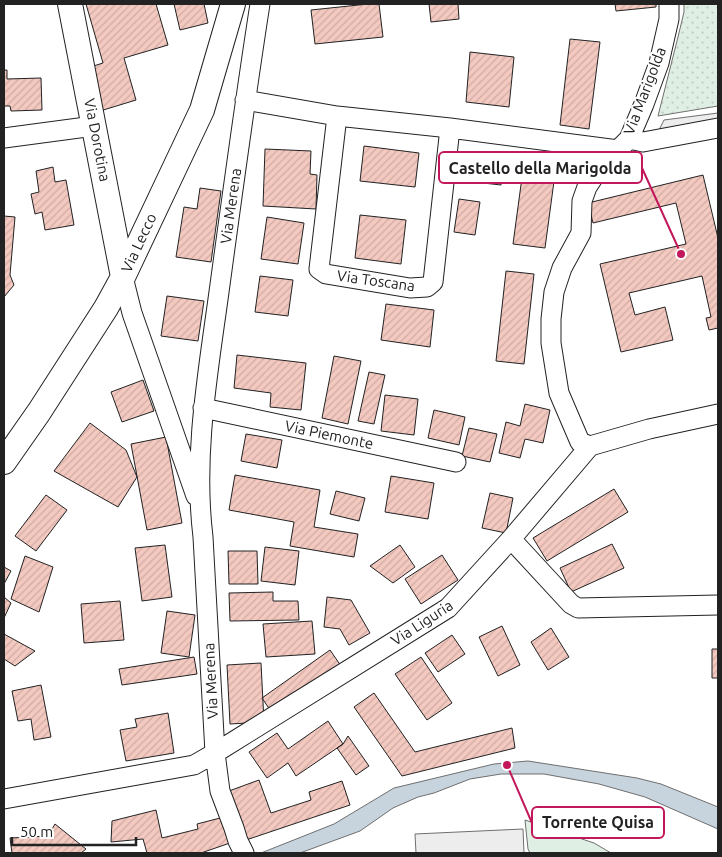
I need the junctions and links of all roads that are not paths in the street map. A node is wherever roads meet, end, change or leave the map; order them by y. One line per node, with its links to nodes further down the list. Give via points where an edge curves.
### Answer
1 (70, 4): 7 (main road, Via Dorotina)
2 (233, 4): 12 (main road, Via Lecco, via 202,110)
3 (260, 4): 5 (street, Via Merena)
4 (669, 4): 11 (street, Via Marigolda, via 669,19 659,63)
5 (245, 100): 6 (street); 13 (street, Via Merena)
6 (337, 116): 8 (street); 8 (street, Via Toscana, via 319,269 326,274 410,288 427,287 433,282)
7 (94, 126): 10 (street); 12 (main road, Via Dorotina)
8 (450, 128): 11 (street)
9 (718, 128): 11 (street)
10 (4, 138)
11 (623, 144): 16 (street, Via Marigolda, via 587,187 582,201 581,233 559,276 551,319 551,343 559,393 580,442)
12 (123, 277): 15 (street, Via Merena, via 132,313); 17 (main road, Via Lecco)
13 (203, 408): 15 (street, Via Merena, via 198,430 189,436); 18 (street, Via Piemonte); 19 (street, Via Merena)
14 (718, 414): 16 (street)
15 (169, 419): 19 (street, Via Merena)
16 (590, 446): 20 (street, Via Liguria)
17 (4, 462)
18 (456, 462)
19 (199, 505): 22 (street, Via Merena)
20 (511, 539): 21 (street, via 578,608); 22 (street, Via Liguria, via 448,608)
21 (718, 605)
22 (215, 753): 23 (street, Via Liguria, via 194,765); 24 (street, Via Merena, via 220,791)
23 (4, 799)
24 (244, 853)

